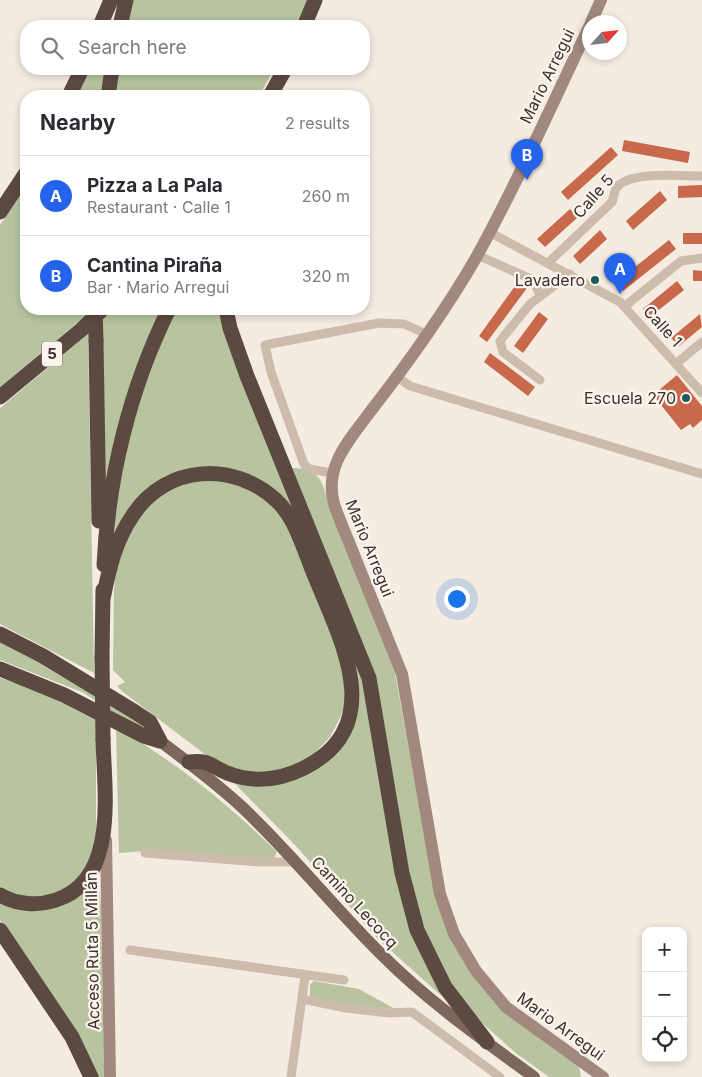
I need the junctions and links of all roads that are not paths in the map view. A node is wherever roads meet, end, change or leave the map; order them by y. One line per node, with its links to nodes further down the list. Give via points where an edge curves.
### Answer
1 (111, 0): 6 (highway)
2 (126, 0): 7 (highway)
3 (315, 0): 8 (highway)
4 (601, 0): 5 (street, Mario Arregui)
5 (594, 15)
6 (103, 20)
7 (121, 20)
8 (307, 20)
9 (582, 40): 19 (street, Mario Arregui)
10 (79, 75): 13 (highway)
11 (111, 75): 14 (highway)
12 (282, 75): 15 (highway)
13 (72, 90)
14 (109, 90)
15 (275, 90)
16 (702, 176): 22 (street, Calle 5, via 636,177 623,182 615,190 612,202)
17 (20, 182): 18 (highway)
18 (0, 212)
19 (488, 232): 20 (street, Mario Arregui); 22 (street, Calle 1)
20 (477, 255): 24 (street, via 529,278); 30 (street, Mario Arregui)
21 (702, 258): 25 (street, via 681,260)
22 (548, 263): 23 (street, Calle 1)
23 (570, 274): 24 (street); 25 (street, Calle 1)
24 (540, 295): 34 (street, via 499,345 503,352)
25 (625, 306): 32 (street, Calle 1)
26 (95, 315): 39 (highway, bridge)
27 (97, 315): 36 (highway, 5)
28 (167, 315): 39 (highway, via 130,407 113,479)
29 (227, 315): 53 (highway, via 246,376 367,671 402,873 417,930 445,986)
30 (426, 334): 33 (street, Mario Arregui); 37 (street, via 404,324 379,323 265,345 271,372 304,464 309,469)
31 (702, 342): 32 (street)
32 (677, 363): 35 (street, Calle 1)
33 (397, 377): 37 (street, Mario Arregui, via 343,449); 38 (street, via 410,386)
34 (540, 380)
35 (702, 393)
36 (0, 397)
37 (332, 473): 54 (street, Mario Arregui, via 332,501 402,674 440,894 454,934 476,971 506,1007)
38 (702, 474)
39 (102, 600): 43 (highway, via 112,553 133,514 150,495 184,476 214,472 242,478 279,502 293,525 349,662 353,694 344,728 336,743 312,764 279,778 251,779 228,773 205,760); 44 (highway, bridge)
40 (0, 634): 42 (highway, via 43,656 150,722)
41 (0, 669): 42 (highway, via 64,695)
42 (160, 741): 43 (main road, Camino Lecocq)
43 (189, 762): 46 (main road, Camino Lecocq, via 242,807)
44 (106, 824): 47 (highway, via 95,865 73,892 42,903 17,902); 56 (street, Acceso Ruta 5 Millán)
45 (145, 853): 46 (street)
46 (296, 862): 53 (main road, Camino Lecocq, via 384,957 449,1015)
47 (0, 895)
48 (0, 930): 55 (highway, via 72,1037)
49 (130, 950): 50 (street)
50 (304, 976): 51 (street); 52 (street)
51 (344, 980)
52 (302, 999): 57 (street); 58 (street, via 346,1008 412,1012)
53 (487, 1042): 59 (main road, Camino Lecocq)
54 (590, 1073): 60 (street, Mario Arregui)
55 (91, 1077)
56 (110, 1077)
57 (291, 1077)
58 (500, 1077)
59 (534, 1077)
60 (603, 1077)

